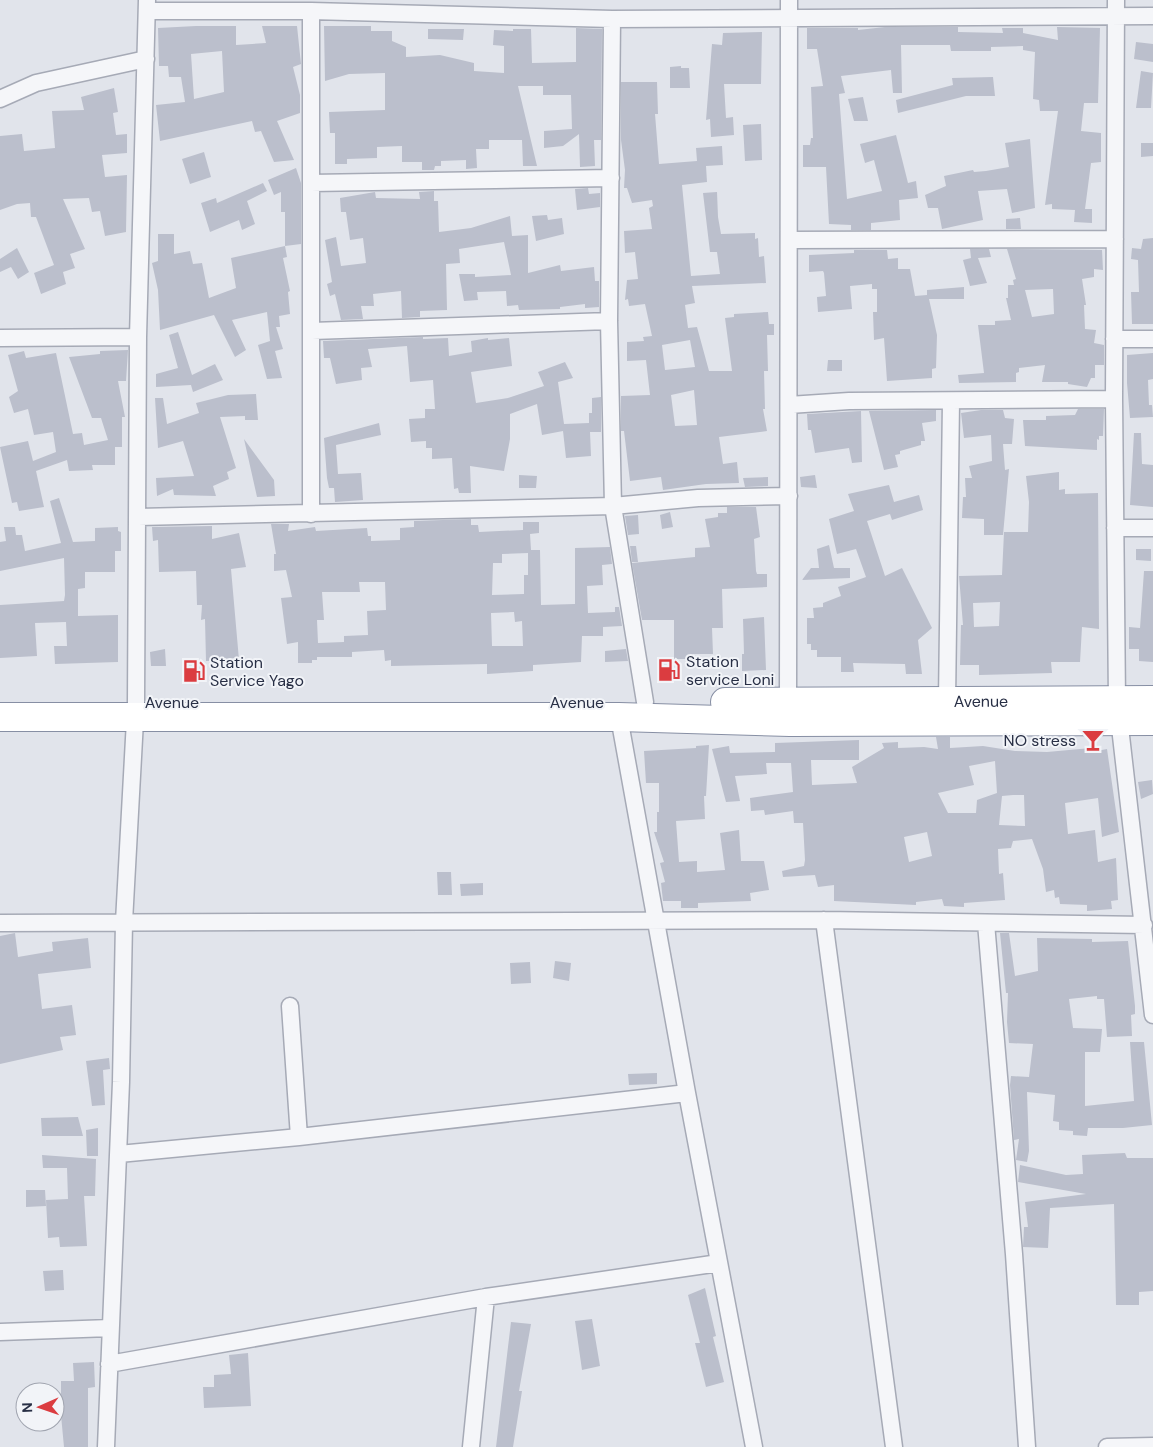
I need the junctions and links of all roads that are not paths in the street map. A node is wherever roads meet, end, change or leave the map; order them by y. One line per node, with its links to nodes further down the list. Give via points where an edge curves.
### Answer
1 (790, 0): 7 (street)
2 (461, 5): 5 (street); 8 (street)
3 (147, 6): 5 (street); 9 (street)
4 (1116, 8): 6 (street); 7 (street); 13 (street)
5 (311, 11): 12 (street)
6 (1153, 16)
7 (789, 17): 8 (street); 14 (street)
8 (612, 19): 11 (street)
9 (146, 59): 10 (street, via 36,83); 17 (street)
10 (0, 100)
11 (611, 178): 12 (street); 15 (street)
12 (311, 183): 16 (street)
13 (1115, 239): 14 (street); 20 (street)
14 (789, 240): 23 (street)
15 (609, 321): 16 (street); 25 (street)
16 (312, 330): 26 (street)
17 (138, 337): 18 (street); 27 (street)
18 (0, 338)
19 (1153, 339): 20 (street)
20 (1114, 340): 21 (street)
21 (1114, 399): 22 (street); 28 (street)
22 (951, 401): 23 (street, via 849,401); 31 (street)
23 (790, 405): 24 (street)
24 (789, 496): 25 (street, via 698,498); 34 (street)
25 (613, 506): 26 (street); 33 (street)
26 (312, 514): 27 (street)
27 (138, 517): 35 (street)
28 (1115, 528): 29 (street); 36 (street)
29 (1153, 528)
30 (1153, 700): 36 (highway, Avenue)
31 (947, 701): 34 (highway, Avenue); 36 (highway, Avenue)
32 (0, 702): 35 (highway, Avenue)
33 (645, 702): 34 (highway, Avenue); 35 (highway, Avenue)
34 (788, 702)
35 (136, 710): 37 (highway); 38 (highway); 42 (street)
36 (1117, 710): 38 (highway, via 790,722); 39 (highway); 45 (street)
37 (0, 717)
38 (619, 717): 41 (street)
39 (1153, 721)
40 (824, 920): 41 (street); 44 (street); 60 (street)
41 (656, 921): 42 (street); 48 (street)
42 (124, 922): 43 (street); 50 (street)
43 (0, 923)
44 (986, 923): 45 (street); 61 (street)
45 (1144, 925): 47 (street)
46 (290, 1006): 49 (street)
47 (1153, 1015)
48 (686, 1093): 49 (street); 51 (street)
49 (298, 1137): 50 (street)
50 (119, 1154): 53 (street)
51 (719, 1263): 52 (street); 59 (street)
52 (486, 1297): 55 (street); 58 (street)
53 (110, 1328): 54 (street); 55 (street)
54 (0, 1332)
55 (109, 1364): 57 (street)
56 (1153, 1446): 62 (street)
57 (106, 1447)
58 (471, 1447)
59 (754, 1447)
60 (894, 1447)
61 (1027, 1447)
62 (1107, 1447)

